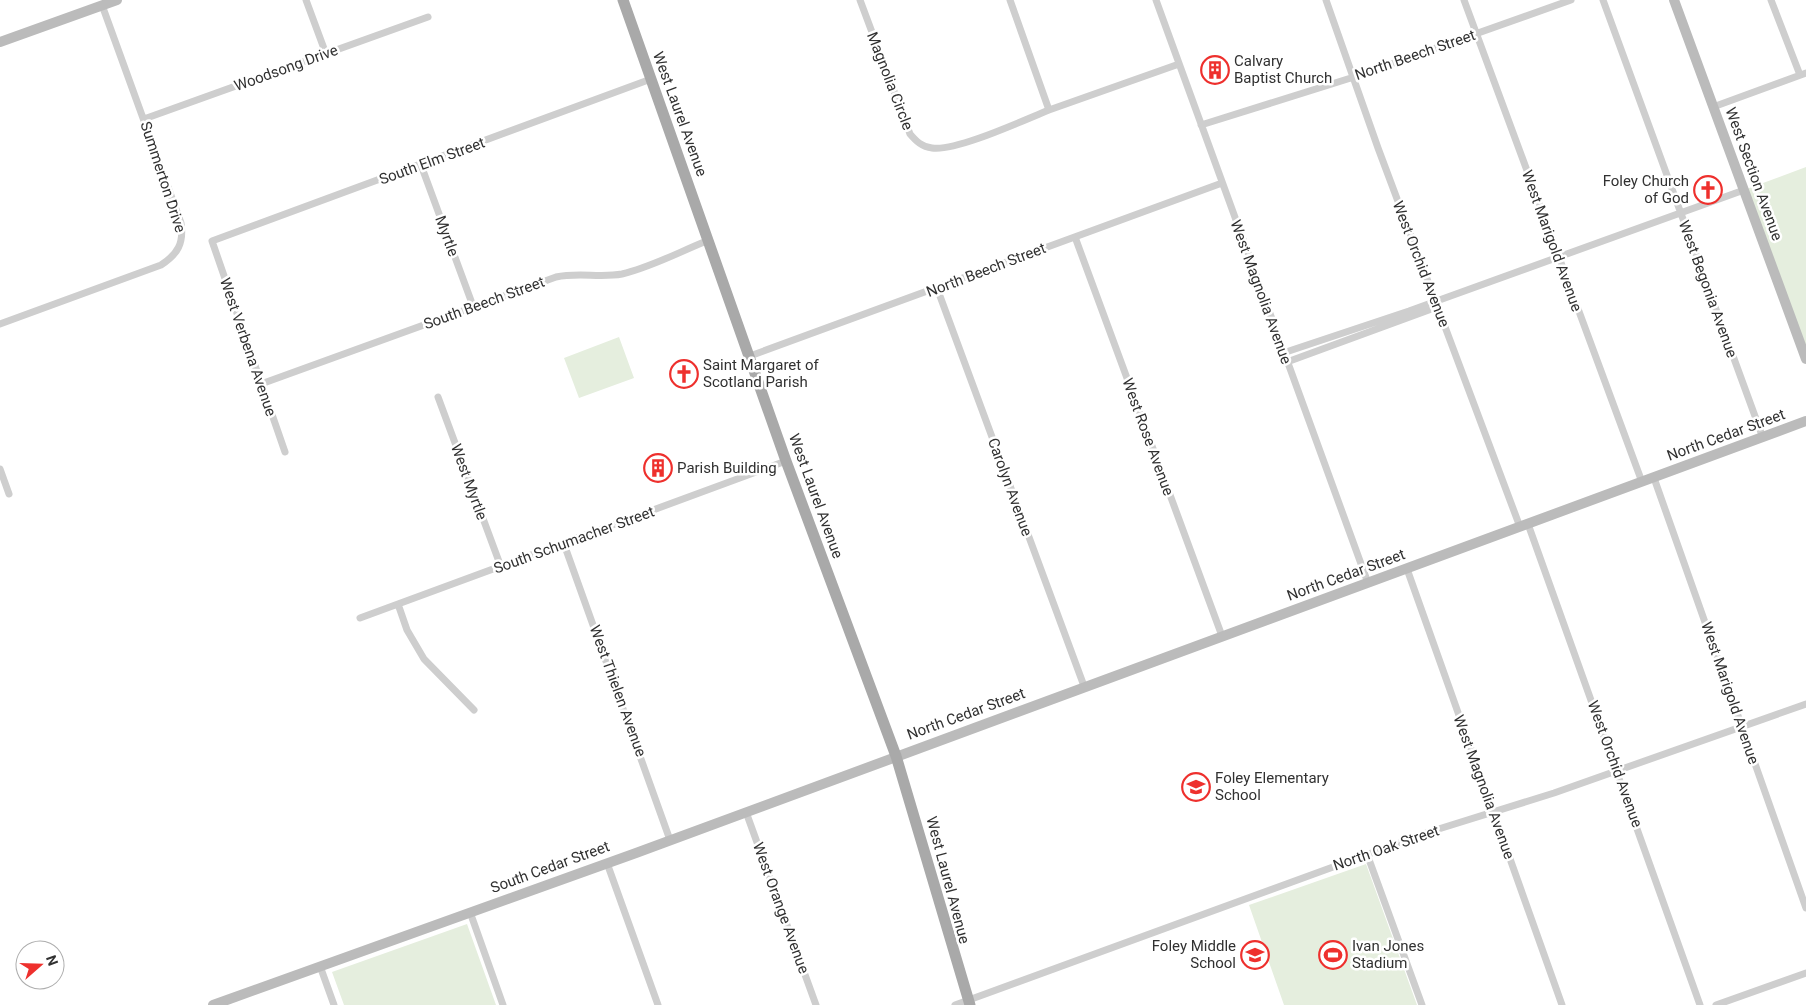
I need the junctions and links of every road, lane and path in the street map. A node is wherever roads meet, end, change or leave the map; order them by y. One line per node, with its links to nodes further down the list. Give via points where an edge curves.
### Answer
1 (116, 0): 13 (street)
2 (306, 0): 17 (street)
3 (623, 0): 21 (main road, West Laurel Avenue)
4 (860, 0): 23 (street, Magnolia Circle, via 906,126 923,146 952,146)
5 (1010, 0): 23 (street)
6 (1156, 0): 18 (street, West Magnolia Avenue)
7 (1326, 0): 20 (street, West Orchid Avenue)
8 (1464, 0): 15 (street, West Marigold Avenue)
9 (1571, 0): 15 (street, North Beech Street)
10 (1604, 0): 29 (street, West Begonia Avenue)
11 (1674, 0): 22 (street, West Section Avenue)
12 (1771, 0): 19 (street)
13 (102, 5): 16 (street); 24 (street, Summerton Drive)
14 (428, 17): 17 (street, Woodsong Drive)
15 (1476, 34): 20 (street, North Beech Street); 33 (street, West Marigold Avenue)
16 (0, 42)
17 (326, 54): 24 (street, Woodsong Drive)
18 (1179, 64): 23 (street, Magnolia Circle); 25 (street, West Magnolia Avenue)
19 (1803, 74): 22 (street)
20 (1354, 77): 25 (street, North Beech Street); 35 (street, West Orchid Avenue)
21 (651, 79): 26 (street, South Elm Street); 31 (main road, West Laurel Avenue)
22 (1713, 106): 28 (street, West Section Avenue)
23 (1049, 110)
24 (144, 119): 37 (street, Summerton Drive, via 181,223 183,238 179,249 161,265)
25 (1201, 125): 27 (street, West Magnolia Avenue)
26 (421, 165): 32 (street, South Elm Street); 36 (street, Myrtle)
27 (1222, 183): 30 (street, North Beech Street); 38 (street, West Magnolia Avenue)
28 (1744, 190): 29 (street); 40 (street, West Section Avenue)
29 (1680, 212): 33 (street); 45 (street, West Begonia Avenue)
30 (1075, 237): 34 (street, North Beech Street); 59 (street, West Rose Avenue)
31 (709, 240): 36 (street, South Beech Street, via 631,271 602,276 556,277); 39 (main road, West Laurel Avenue)
32 (212, 241): 42 (street, West Verbena Avenue)
33 (1558, 257): 35 (street); 50 (street, West Marigold Avenue)
34 (937, 288): 39 (street, North Beech Street); 60 (street, Carolyn Avenue)
35 (1436, 304): 38 (street); 41 (street); 52 (street, West Orchid Avenue)
36 (473, 306): 42 (street, South Beech Street)
37 (0, 324)
38 (1283, 353): 41 (street, West Magnolia Avenue)
39 (750, 356): 47 (main road, West Laurel Avenue)
40 (1806, 359)
41 (1286, 362): 56 (street, West Magnolia Avenue)
42 (261, 384): 46 (street, West Verbena Avenue)
43 (438, 396): 54 (street, West Myrtle)
44 (1806, 421): 45 (street, North Cedar Street)
45 (1763, 438): 49 (street, North Cedar Street)
46 (285, 452)
47 (786, 460): 53 (street, South Schumacher Street); 64 (main road, West Laurel Avenue)
48 (0, 469): 51 (street)
49 (1654, 478): 50 (street, North Cedar Street); 63 (street, West Marigold Avenue)
50 (1642, 482): 52 (street, North Cedar Street)
51 (9, 494)
52 (1524, 526): 55 (street, North Cedar Street); 65 (street, West Orchid Avenue)
53 (564, 544): 54 (street, South Schumacher Street); 68 (street, West Thielen Avenue)
54 (501, 567): 57 (street, South Schumacher Street)
55 (1407, 569): 56 (street, North Cedar Street); 67 (street, West Magnolia Avenue)
56 (1368, 583): 59 (street, North Cedar Street)
57 (398, 604): 58 (street, South Schumacher Street); 62 (street, via 407,630 424,659)
58 (360, 618)
59 (1222, 636): 60 (street, North Cedar Street)
60 (1084, 686): 64 (street, North Cedar Street)
61 (1806, 704): 63 (street, North Oak Street)
62 (474, 710)
63 (1742, 726): 65 (street, North Oak Street); 71 (street, West Marigold Avenue)
64 (896, 756): 66 (street, South Cedar Street); 75 (main road, West Laurel Avenue)
65 (1617, 771): 67 (street, North Oak Street); 84 (street, West Orchid Avenue)
66 (746, 812): 68 (street, South Cedar Street); 80 (street, West Orange Avenue)
67 (1493, 812): 69 (street, North Oak Street); 83 (street, West Magnolia Avenue)
68 (670, 840): 70 (street, South Cedar Street)
69 (1367, 854): 75 (street, North Oak Street); 82 (street)
70 (607, 862): 72 (street, South Cedar Street); 79 (street)
71 (1806, 908)
72 (470, 912): 73 (street, South Cedar Street); 78 (street)
73 (320, 966): 76 (street, South Cedar Street); 77 (street)
74 (1806, 973): 85 (street)
75 (969, 1003): 81 (street, North Oak Street)
76 (213, 1005)
77 (334, 1005)
78 (503, 1005)
79 (658, 1005)
80 (816, 1005)
81 (955, 1005)
82 (1422, 1005)
83 (1562, 1005)
84 (1700, 1005)
85 (1716, 1005)

